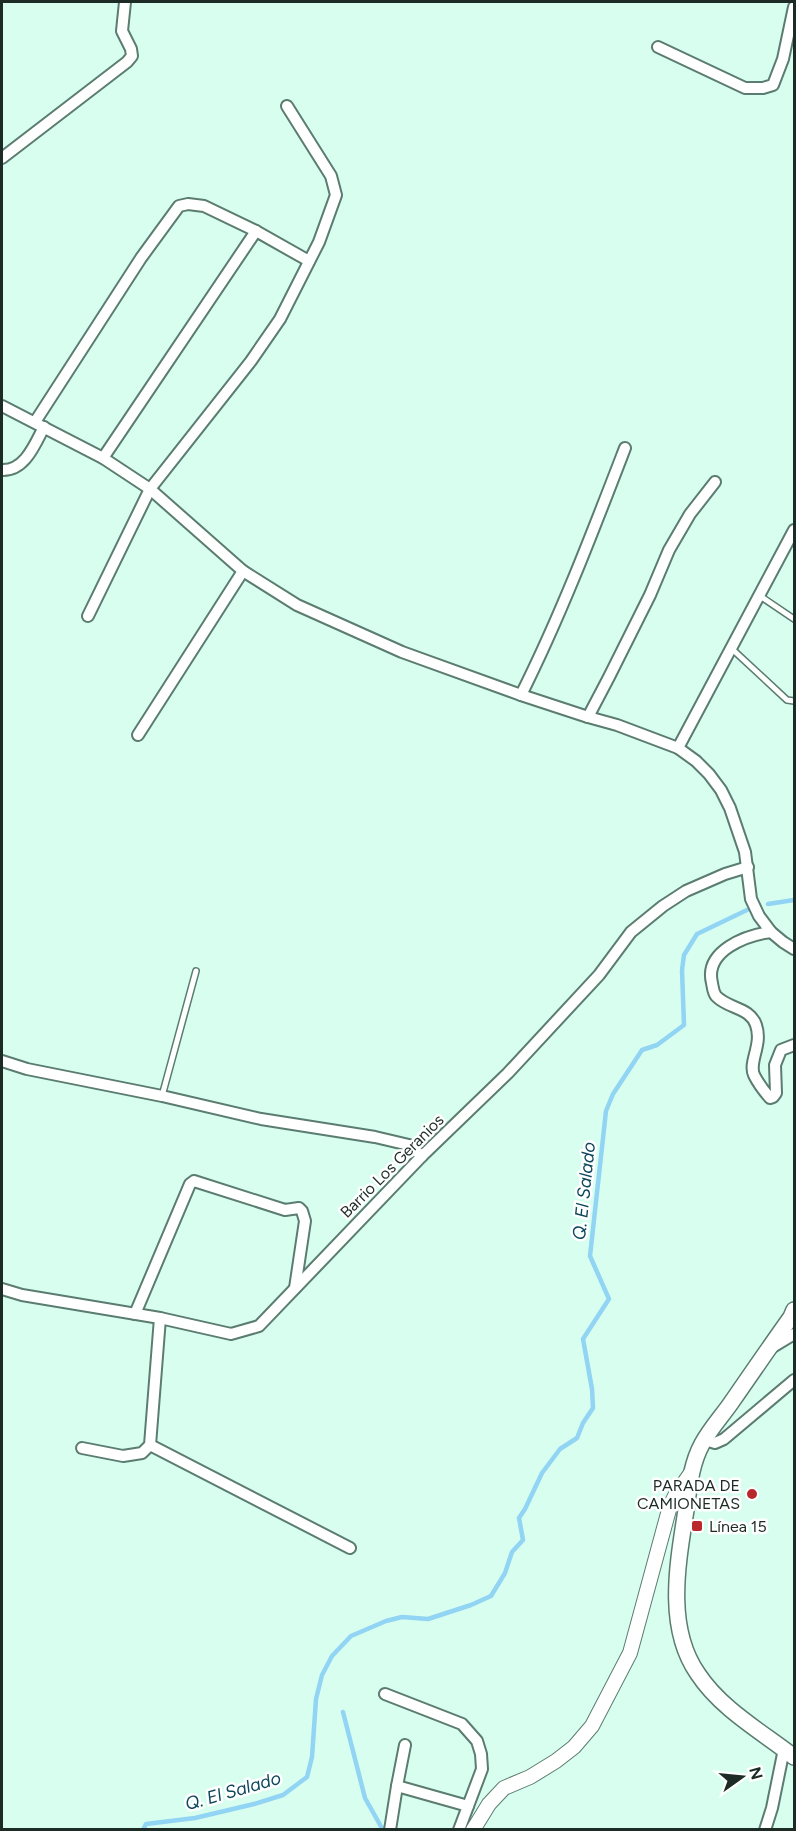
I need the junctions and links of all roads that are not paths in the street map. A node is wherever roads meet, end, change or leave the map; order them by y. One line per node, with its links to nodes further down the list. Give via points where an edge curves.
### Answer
1 (126, 2): 5 (street, via 122,31 132,56)
2 (795, 6): 3 (street, via 777,76 773,84 763,88 745,88)
3 (658, 47)
4 (287, 106): 7 (street, via 331,176 336,195)
5 (2, 158)
6 (256, 231): 7 (street); 9 (street, via 204,206 179,206 141,258); 11 (street)
7 (309, 261): 14 (street, via 274,328 251,361)
8 (2, 406): 9 (street)
9 (39, 425): 11 (street); 12 (street, via 27,458)
10 (626, 448): 21 (street, via 582,559)
11 (102, 458): 14 (street)
12 (2, 470)
13 (715, 482): 23 (street, via 669,550)
14 (150, 489): 16 (street); 18 (street)
15 (795, 530): 17 (street)
16 (243, 571): 21 (street, via 297,605 402,651); 24 (street)
17 (760, 596): 19 (lane); 20 (street)
18 (88, 616)
19 (795, 619)
20 (731, 648): 22 (lane, via 787,700); 25 (street)
21 (520, 695): 23 (street)
22 (795, 701)
23 (588, 717): 25 (street)
24 (138, 735)
25 (678, 748): 26 (street, via 696,761 721,790)
26 (748, 867): 27 (street, via 752,899); 33 (street, Barrio Los Geranios, via 686,891 631,932 599,975 516,1065)
27 (771, 932): 28 (street); 30 (street, via 732,944 717,956 710,976 714,994 754,1018 759,1044 753,1073 770,1098 776,1093 775,1065 781,1050)
28 (795, 949)
29 (196, 971): 32 (lane)
30 (795, 1045)
31 (2, 1061): 32 (street)
32 (162, 1096): 33 (street, via 261,1119 410,1145)
33 (422, 1156): 35 (street, Barrio Los Geranios)
34 (2, 1289): 37 (street, Barrio Los Geranios)
35 (295, 1289): 37 (street, via 305,1221 302,1210 285,1210 194,1181); 38 (street, Barrio Los Geranios, via 259,1326 231,1334)
36 (795, 1310): 40 (main road)
37 (135, 1314): 38 (street, Barrio Los Geranios)
38 (160, 1318): 43 (street)
39 (795, 1334): 40 (street)
40 (768, 1349): 42 (main road)
41 (795, 1380): 42 (street, via 720,1442)
42 (705, 1440): 45 (main road)
43 (150, 1445): 44 (street, via 142,1453 123,1456); 46 (street)
44 (82, 1448)
45 (691, 1473): 49 (main road, via 677,1579 682,1641 689,1660 714,1694); 54 (street, via 670,1506 630,1653 592,1726 556,1761 504,1788)
46 (350, 1548)
47 (385, 1694): 51 (street, via 462,1724 477,1741 482,1769)
48 (405, 1745): 50 (street)
49 (789, 1753): 55 (street)
50 (396, 1786): 51 (street); 52 (street)
51 (468, 1806): 53 (street)
52 (390, 1830)
53 (459, 1830)
54 (473, 1830)
55 (765, 1830)

